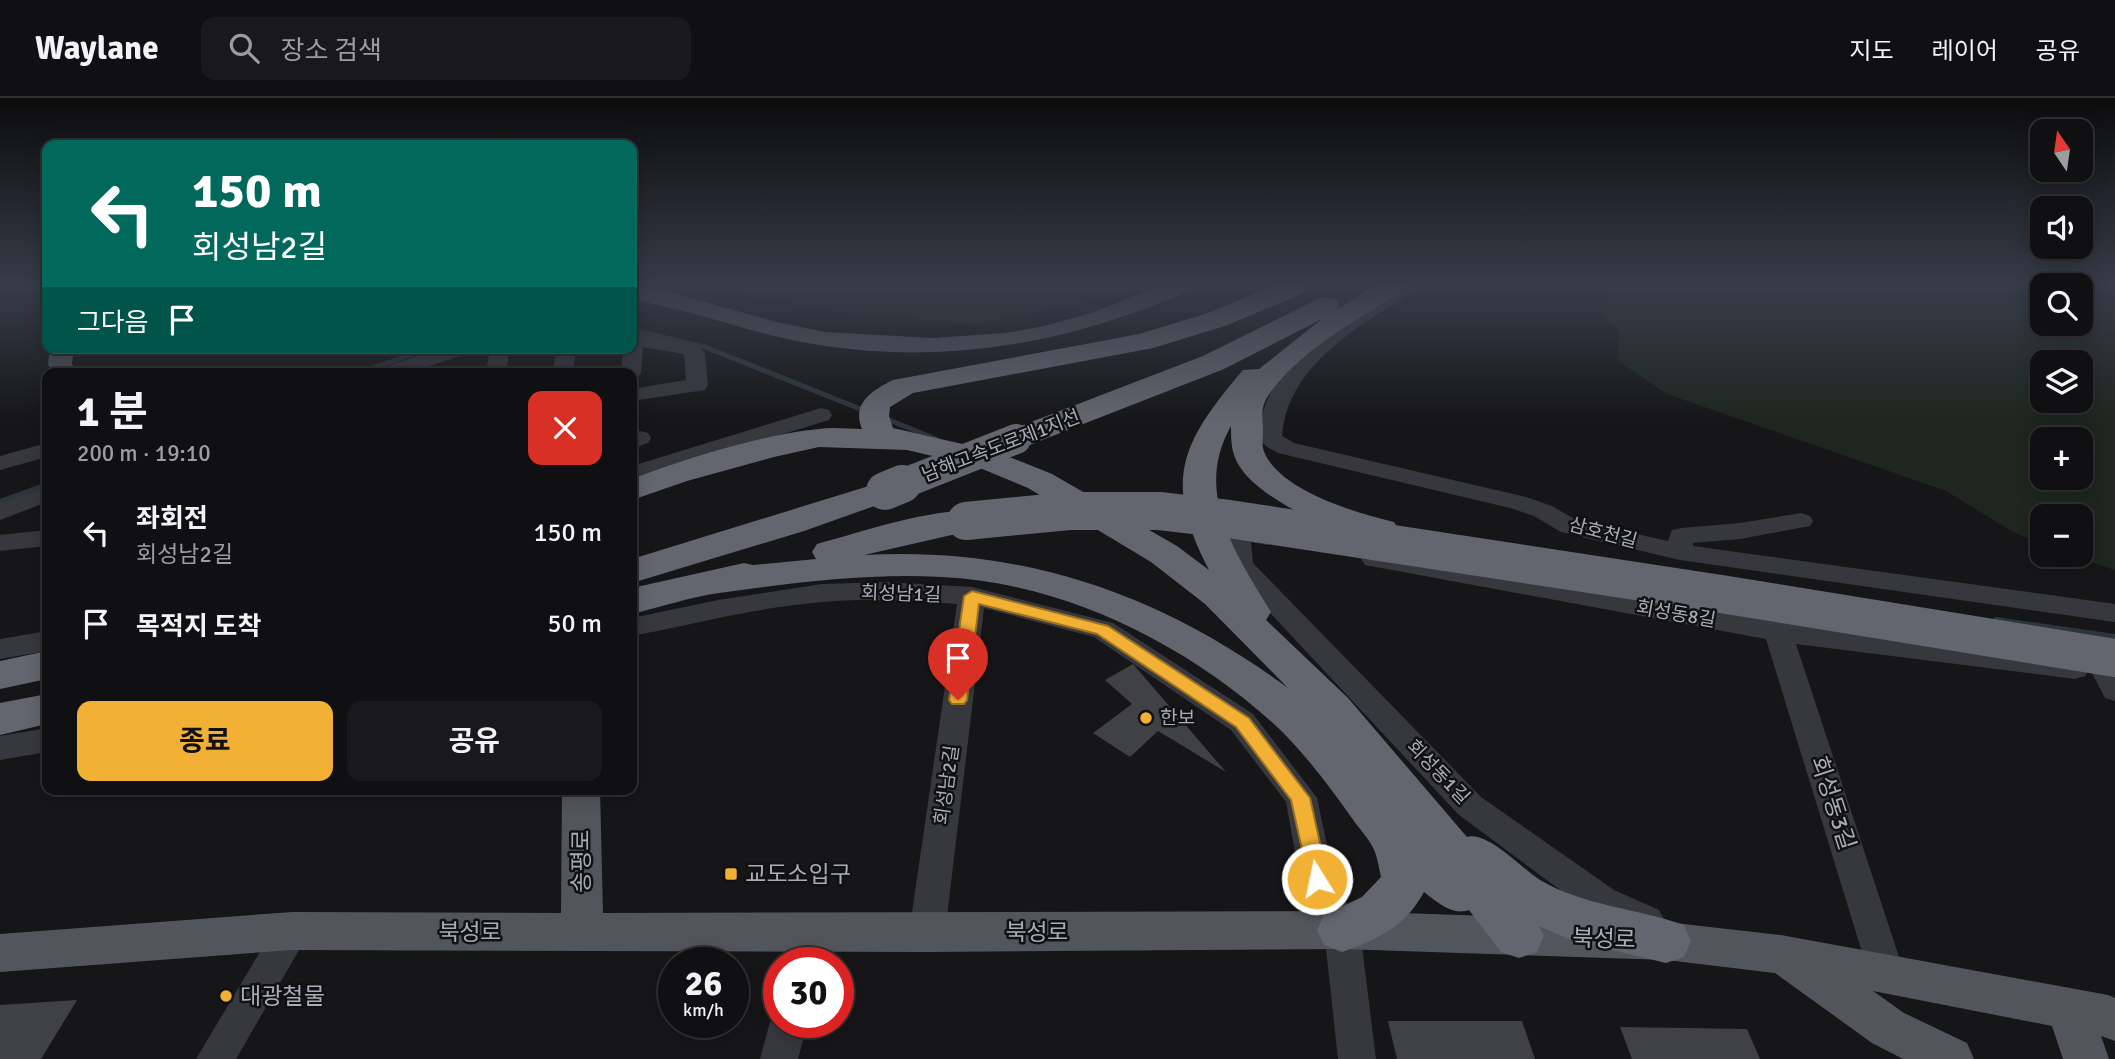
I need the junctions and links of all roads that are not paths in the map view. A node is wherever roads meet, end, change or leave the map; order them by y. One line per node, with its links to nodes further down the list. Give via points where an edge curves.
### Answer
1 (788, 332): 2 (main road, via 863,342 933,344)
2 (1042, 332)
3 (1176, 332): 14 (highway, via 1143,342 904,386 871,410)
4 (1246, 332): 15 (highway, 남해고속도로제1지선)
5 (1277, 332): 15 (highway, 남해고속도로제1지선, via 1176,379)
6 (1305, 332): 25 (highway, via 1269,357 1222,412 1198,473 1201,504)
7 (1322, 332): 39 (highway, via 1267,380 1247,406 1248,453 1272,481 1298,501 1337,517 1432,540 1977,619)
8 (1342, 332): 28 (street, 삼호천길, via 1319,350 1279,395 1269,423 1271,439 1286,448 1517,502 1570,527)
9 (637, 341): 12 (street, via 690,349 695,354 697,386)
10 (453, 354): 11 (street)
11 (428, 366)
12 (637, 394)
13 (820, 426): 14 (highway); 18 (street); 20 (highway, via 756,452)
14 (885, 432): 40 (highway, via 986,459 1040,481 1164,554 1218,595); 48 (highway, via 956,471 1083,528 1198,606 1293,695)
15 (1005, 437): 19 (highway, 남해고속도로제1지선, bridge)
16 (42, 451): 17 (street)
17 (0, 463)
18 (637, 472)
19 (875, 486): 27 (highway, 남해고속도로제1지선); 29 (highway, 남해고속도로제1지선, via 792,523)
20 (637, 488)
21 (42, 496): 22 (street)
22 (3, 513)
23 (1801, 521): 28 (street, via 1681,536)
24 (42, 539): 26 (street)
25 (1224, 539): 35 (street, 회성동8길); 40 (highway, via 1233,580); 54 (street, 회성동1길, via 1238,546 1240,565 1470,806 1602,901)
26 (0, 543)
27 (637, 550)
28 (1680, 552): 33 (street, 삼호천길)
29 (637, 570)
30 (721, 582): 32 (highway); 39 (highway, bridge, via 966,521 1069,511 1159,511 1707,592); 47 (highway, via 863,566 944,565 1011,574 1095,597 1198,648 1262,690)
31 (972, 596): 34 (street, 회성남1길, via 822,593); 49 (street, 회성남1길, via 1102,630 1242,722 1301,798 1317,879); 52 (street, 회성남2길)
32 (637, 600)
33 (2115, 613)
34 (637, 626)
35 (1778, 632): 39 (street, 회성동8길); 58 (street, 회성동3길)
36 (42, 642): 37 (street)
37 (0, 649)
38 (42, 666): 41 (highway)
39 (2113, 668)
40 (1296, 672): 47 (highway, via 1333,709)
41 (0, 675)
42 (42, 690): 44 (highway)
43 (42, 712): 44 (highway)
44 (1, 720): 45 (street)
45 (42, 738)
46 (581, 795): 51 (main road, 송평로)
47 (1411, 832): 48 (highway); 49 (highway, via 1406,880 1394,901 1386,911); 53 (highway); 54 (highway, via 1571,918)
48 (1461, 892): 53 (highway)
49 (1342, 930): 52 (main road, 북성로); 53 (main road, 북성로); 63 (street, 회성남1길)
50 (292, 932): 51 (main road, 북성로); 56 (main road, 북성로); 61 (street)
51 (582, 932): 55 (main road, 북성로)
52 (927, 933): 55 (main road, 북성로)
53 (1519, 936): 54 (main road, 북성로)
54 (1685, 943): 57 (main road, 북성로)
55 (808, 947)
56 (0, 953)
57 (1781, 954): 58 (main road, 북성로); 64 (main road, via 1888,1028)
58 (1887, 975): 59 (main road, 북성로)
59 (2102, 1015): 65 (main road, 북성로)
60 (785, 1038): 62 (street)
61 (215, 1059)
62 (779, 1059)
63 (1357, 1059)
64 (1951, 1059)
65 (2086, 1059)

